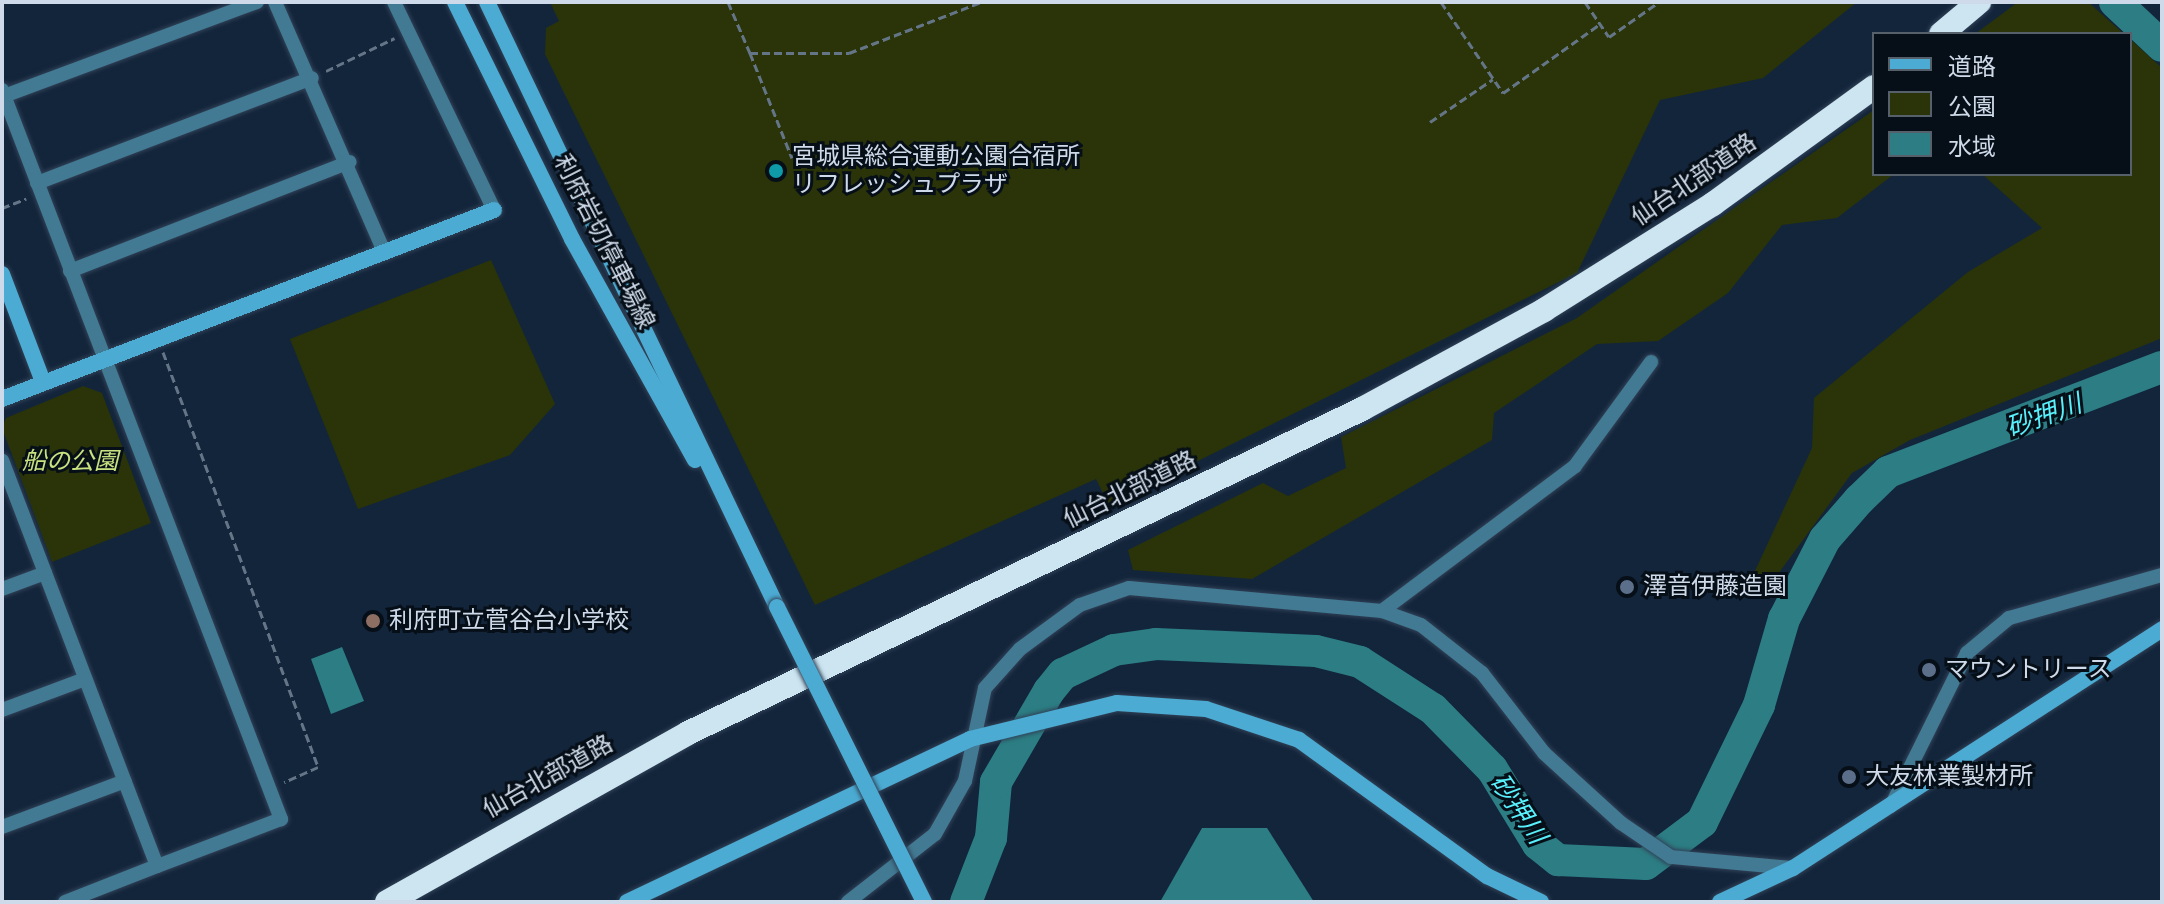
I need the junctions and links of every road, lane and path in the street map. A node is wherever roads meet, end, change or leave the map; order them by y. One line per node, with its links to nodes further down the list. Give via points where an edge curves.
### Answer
1 (257, 2): 19 (street)
2 (275, 2): 16 (street)
3 (394, 2): 13 (street)
4 (455, 2): 35 (street, 利府岩切停車場線, via 572,239)
5 (487, 2): 35 (street, 利府岩切停車場線)
6 (728, 2): 15 (path)
7 (981, 2): 15 (path, via 849,53)
8 (1441, 2): 17 (path)
9 (1585, 2): 12 (path)
10 (1659, 2): 12 (path, via 1609,37)
11 (1979, 2): 14 (highway)
12 (1600, 24): 17 (path, via 1503,93)
13 (408, 32): 16 (path); 25 (street)
14 (1943, 32)
15 (750, 53): 21 (path)
16 (312, 78): 22 (street); 23 (street)
17 (1493, 79): 20 (path)
18 (1872, 88): 51 (highway, 仙台北部道路, via 1713,204 1544,310 1206,484 674,741)
19 (3, 93): 23 (street)
20 (1430, 122)
21 (792, 158)
22 (349, 162): 26 (street); 27 (street)
23 (39, 188): 24 (path); 27 (street)
24 (2, 208)
25 (494, 210): 26 (street)
26 (384, 252): 29 (street)
27 (70, 271): 30 (street)
28 (2, 274): 32 (street)
29 (158, 339): 30 (street); 45 (path, via 318,767)
30 (104, 360): 32 (street); 45 (street)
31 (1651, 362): 39 (street, via 1575,466)
32 (43, 382): 33 (street)
33 (2, 399)
34 (3, 465): 36 (street)
35 (721, 497): 54 (street, 利府岩切停車場線, bridge)
36 (45, 573): 38 (street); 41 (street)
37 (2162, 575): 46 (street, via 2009,618 1967,653)
38 (2, 589)
39 (1382, 611): 43 (street, via 1129,588 1106,593 1020,649 985,688); 49 (street, via 1448,643 1544,753 1621,823 1671,857)
40 (2162, 629): 46 (street)
41 (85, 679): 42 (street); 44 (street)
42 (2, 710)
43 (970, 739): 52 (street); 53 (street, via 965,781 935,834); 55 (street, via 1061,711 1177,705 1266,725 1352,772 1487,876)
44 (125, 781): 47 (street); 48 (street)
45 (269, 788): 48 (street, via 281,819)
46 (1890, 806): 49 (street)
47 (2, 827)
48 (157, 866): 50 (street)
49 (1793, 868): 56 (street)
50 (65, 902)
51 (387, 902)
52 (627, 902)
53 (848, 902)
54 (924, 902)
55 (1541, 902)
56 (1720, 902)

